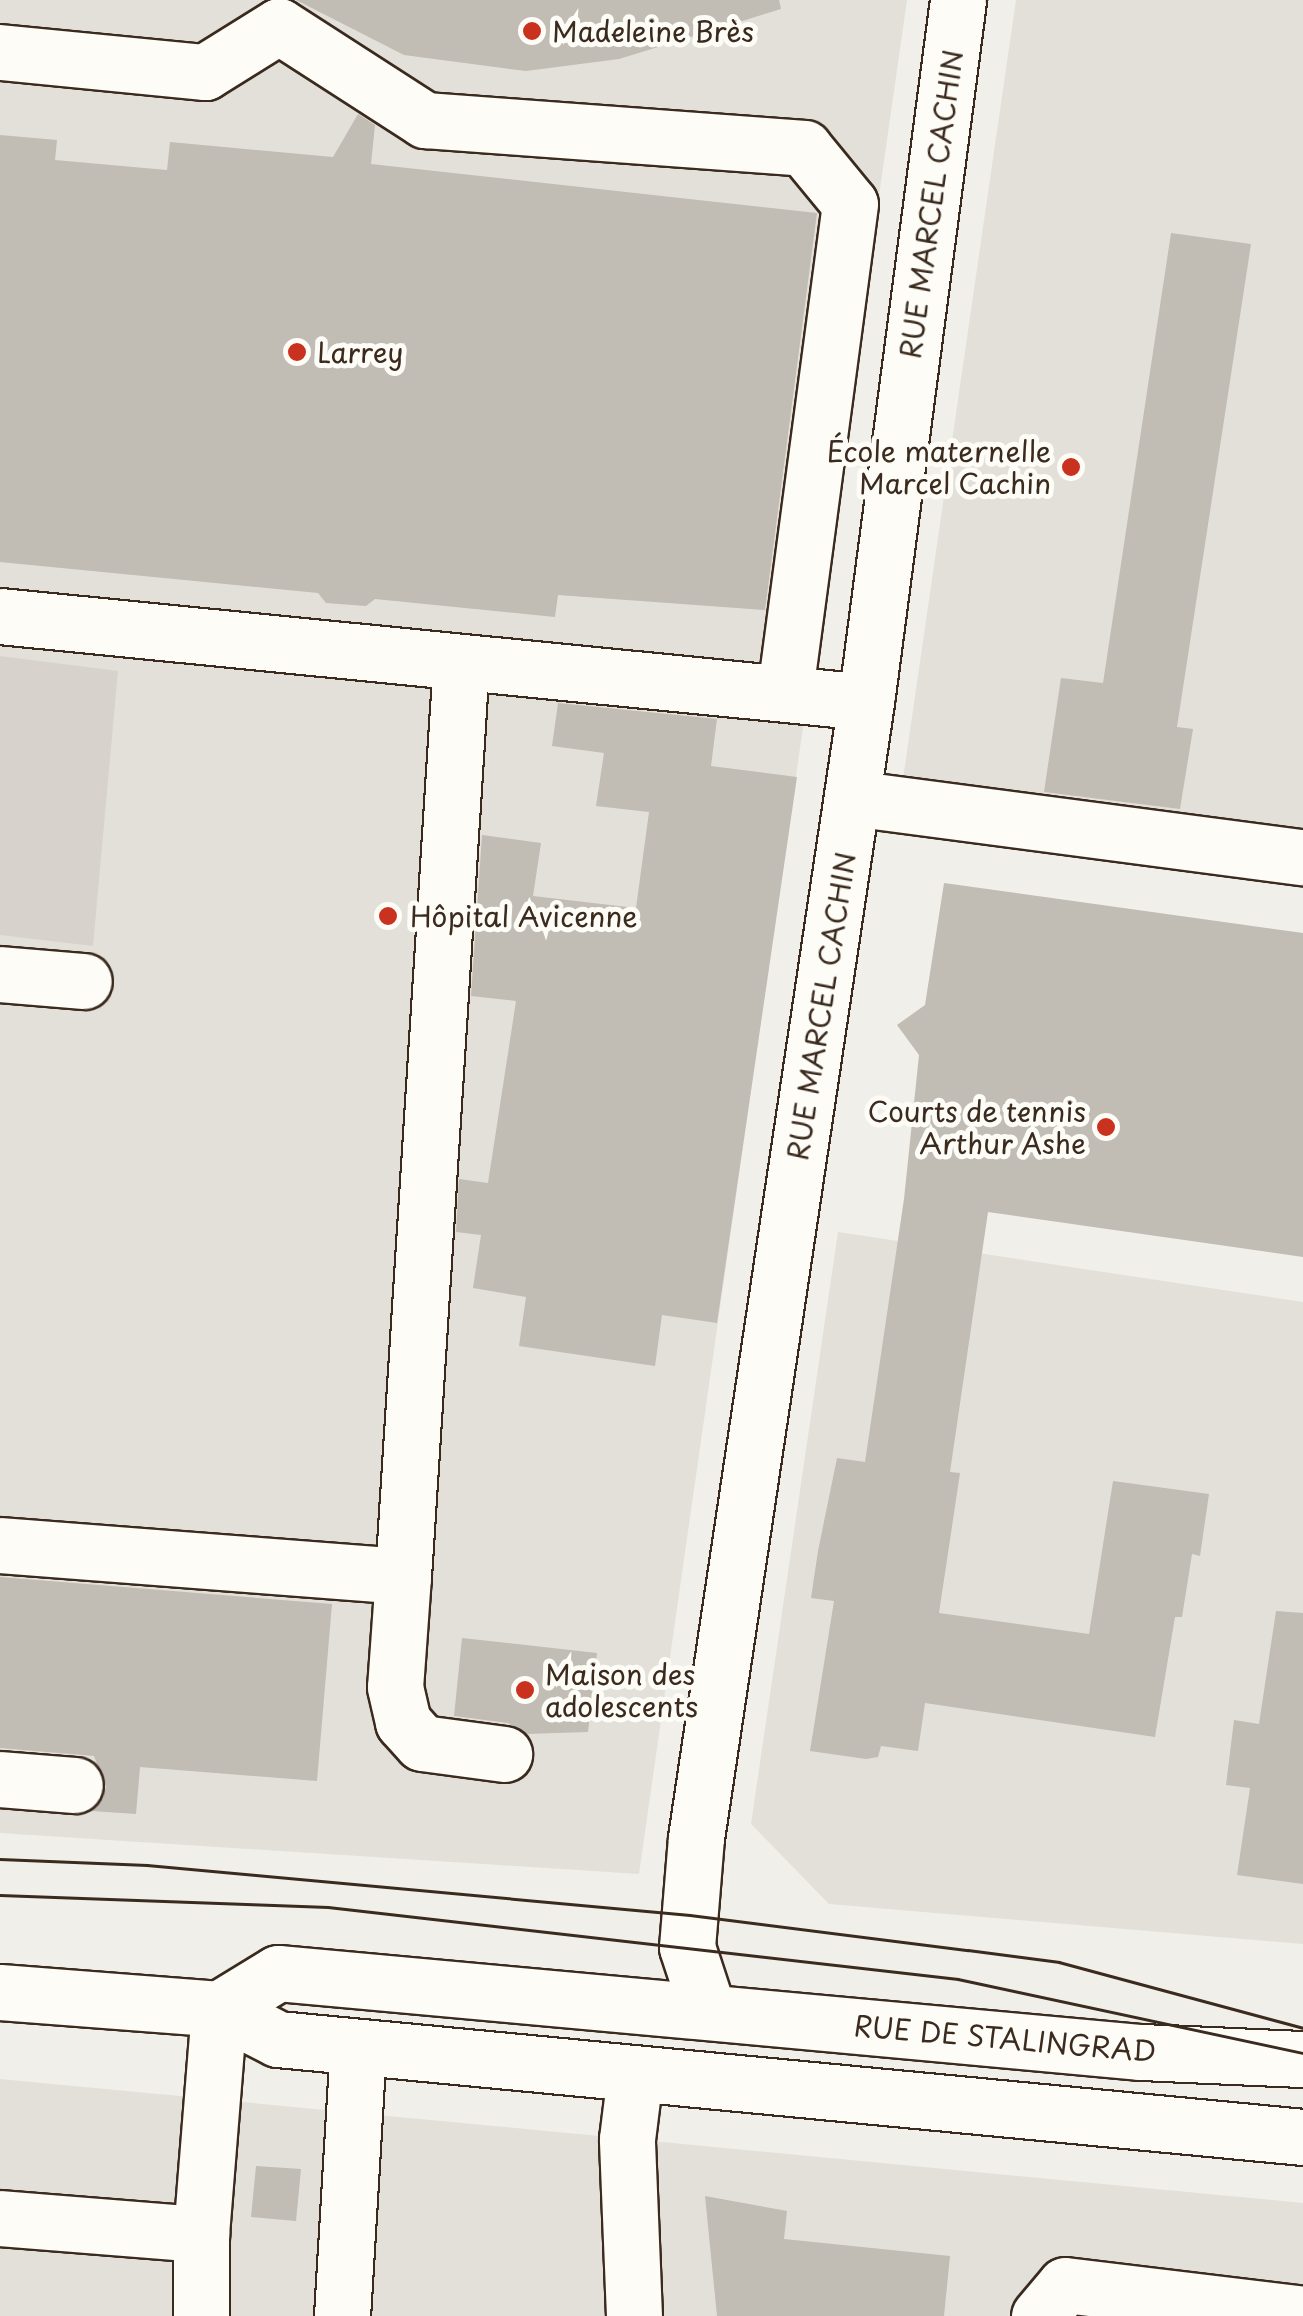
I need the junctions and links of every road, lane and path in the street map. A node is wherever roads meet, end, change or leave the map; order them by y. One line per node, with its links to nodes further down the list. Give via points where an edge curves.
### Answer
1 (958, 0): 7 (main road, RUE MARCEL CACHIN)
2 (270, 13): 3 (main road, via 204,72); 6 (main road, via 425,120 804,148 850,204)
3 (0, 52)
4 (0, 616): 5 (main road)
5 (461, 662): 6 (main road); 13 (main road)
6 (785, 694): 7 (main road)
7 (866, 702): 8 (main road, RUE MARCEL CACHIN)
8 (852, 798): 9 (main road); 18 (main road, RUE MARCEL CACHIN, via 696,1838 687,1947)
9 (1303, 857)
10 (0, 974): 11 (main road)
11 (84, 981)
12 (0, 1545): 13 (main road)
13 (403, 1576): 14 (main road, via 395,1687 403,1722 422,1742)
14 (504, 1754)
15 (0, 1779): 16 (main road)
16 (74, 1785)
17 (0, 1992): 19 (main road)
18 (707, 2008): 19 (main road, RUE DE STALINGRAD, via 278,1973); 21 (main road, RUE DE STALINGRAD, via 1141,2052); 23 (main road)
19 (218, 2009): 20 (main road, via 278,2039); 26 (main road)
20 (358, 2048): 22 (main road); 29 (main road)
21 (1303, 2059)
22 (635, 2075): 23 (main road); 30 (main road, via 627,2139)
23 (765, 2088): 24 (main road)
24 (1303, 2137)
25 (0, 2218): 26 (main road)
26 (201, 2234): 28 (main road)
27 (1303, 2314): 31 (main road, via 1065,2285)
28 (202, 2316)
29 (342, 2316)
30 (634, 2316)
31 (1039, 2316)

